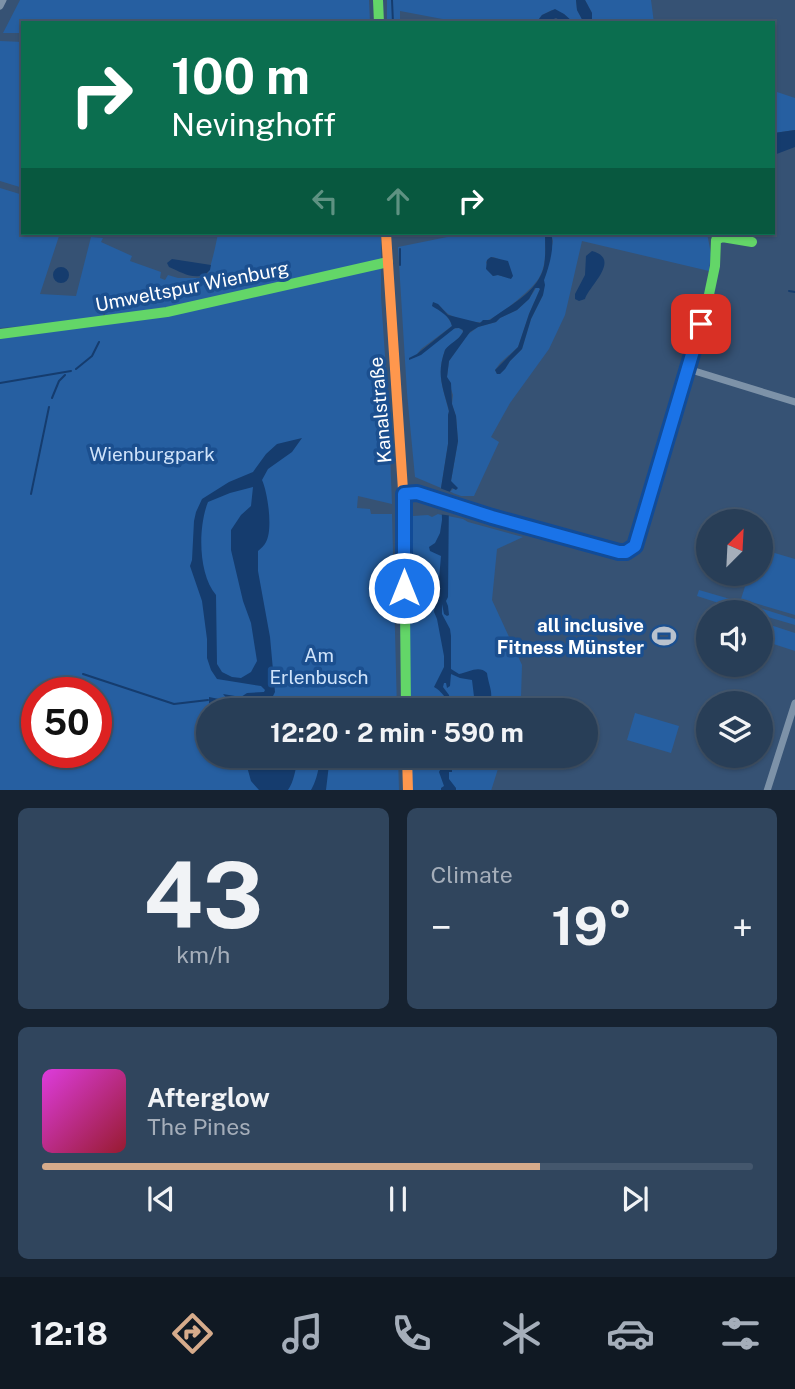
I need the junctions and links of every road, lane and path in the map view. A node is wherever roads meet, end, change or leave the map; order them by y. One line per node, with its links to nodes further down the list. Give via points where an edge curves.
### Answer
1 (3, 0): 3 (street)
2 (378, 0): 4 (street)
3 (0, 6)
4 (379, 21)
5 (386, 235): 7 (street, Kanalstraße)
6 (752, 242): 9 (street, via 722,236 716,240 714,277)
7 (388, 262): 8 (street, Umweltspur Wienburg, via 166,312); 11 (street, Kanalstraße)
8 (0, 334)
9 (688, 369): 10 (street); 11 (street, via 638,539 631,549 619,552 417,493)
10 (795, 401)
11 (404, 494): 12 (street, Kanalstraße)
12 (406, 698)
13 (795, 703): 16 (street)
14 (407, 768): 15 (street)
15 (408, 790)
16 (767, 790)

